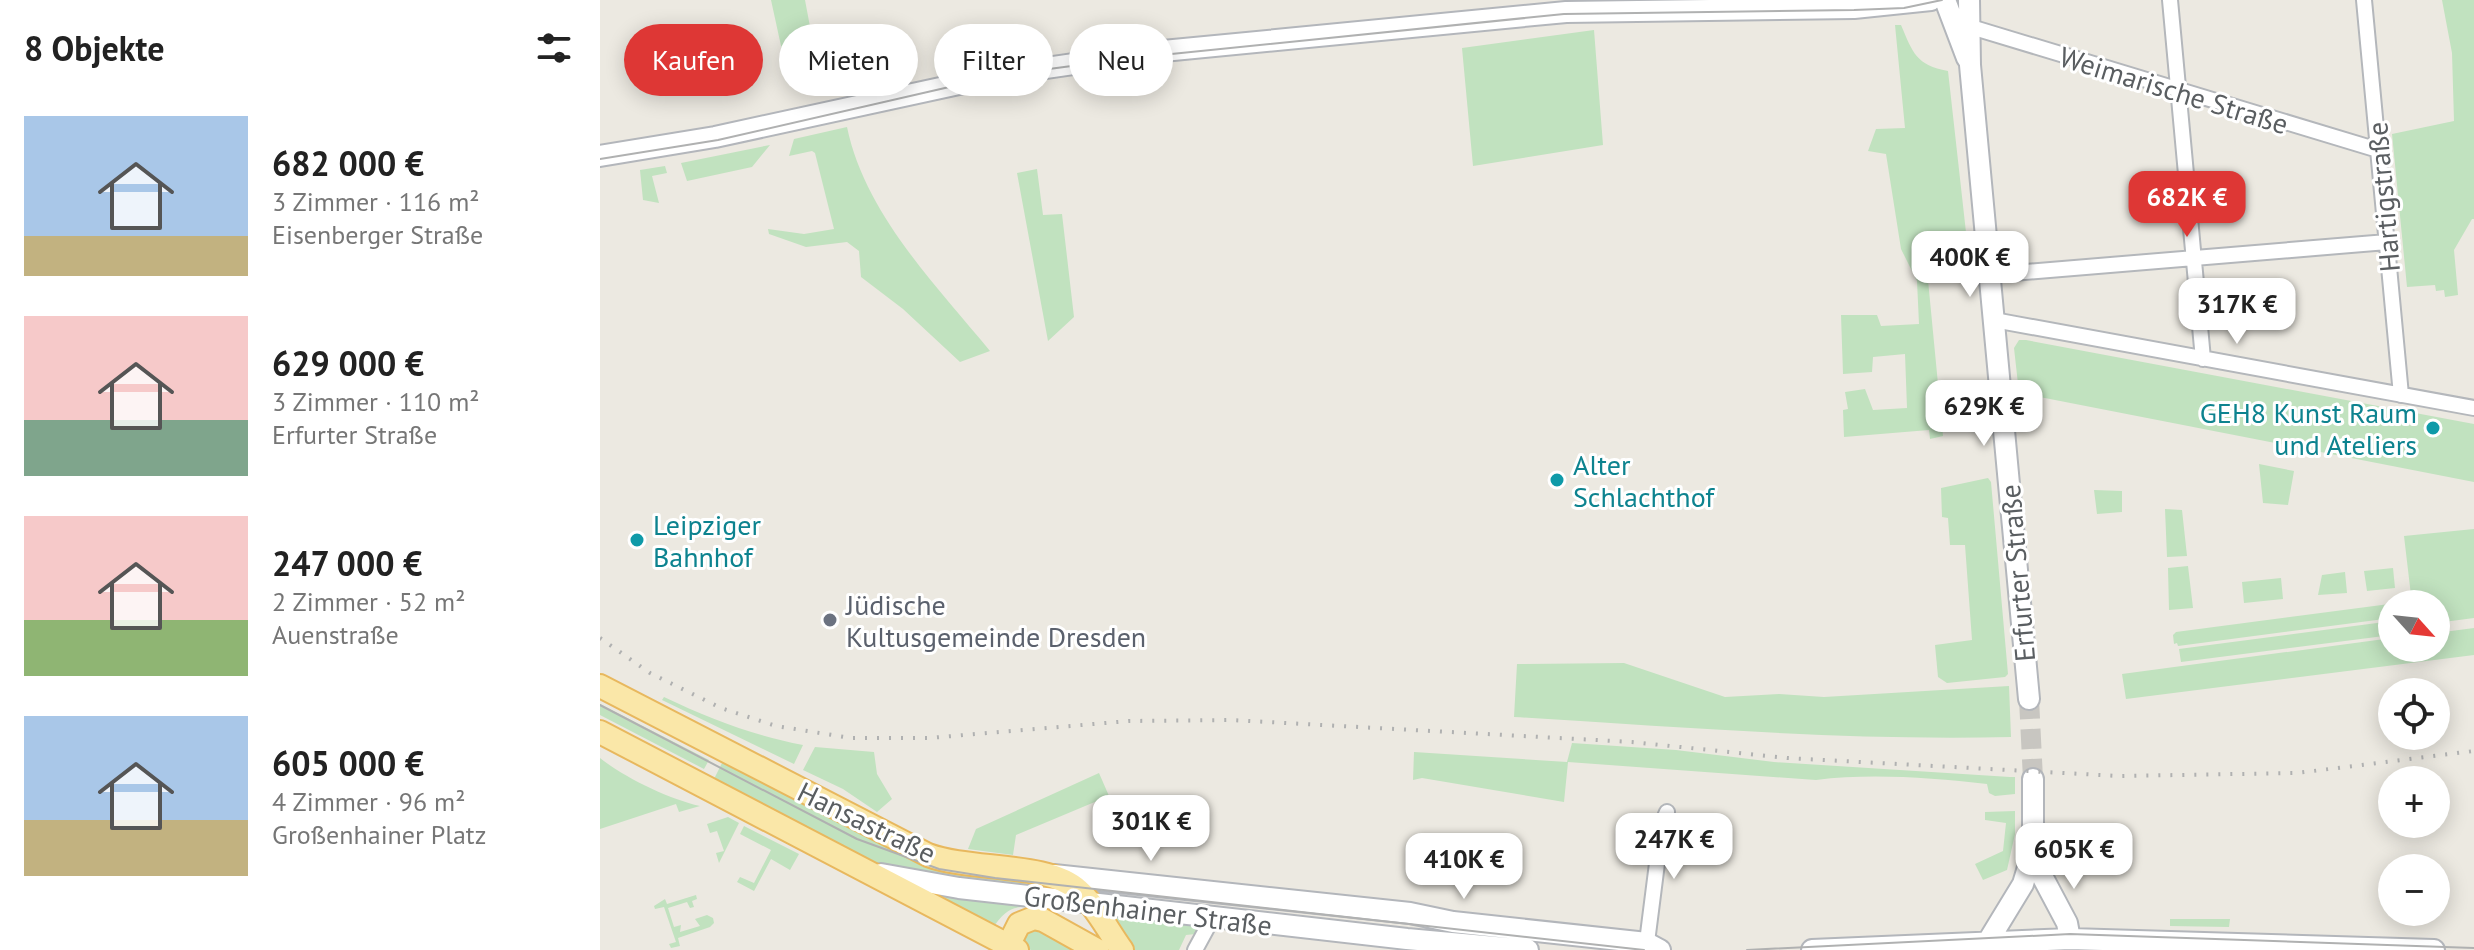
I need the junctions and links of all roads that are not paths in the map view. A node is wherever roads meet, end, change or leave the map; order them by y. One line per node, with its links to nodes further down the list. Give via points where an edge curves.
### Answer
1 (1931, 0): 6 (main road)
2 (1945, 0): 8 (main road, Erfurter Straße)
3 (1969, 0): 7 (main road, Erfurter Straße)
4 (2170, 0): 9 (street)
5 (2364, 0): 10 (street, Hartigstraße)
6 (1904, 2): 11 (main road, via 1566,12 1163,51 990,76 715,137)
7 (1971, 27): 8 (main road, Erfurter Straße); 9 (street, Weimarische Straße)
8 (1970, 65): 14 (main road, Erfurter Straße)
9 (2178, 91): 10 (street, Weimarische Straße); 13 (street)
10 (2378, 150): 12 (street, Hartigstraße)
11 (600, 156)
12 (2387, 242): 13 (street); 17 (street, Hartigstraße)
13 (2194, 258): 14 (street); 16 (street)
14 (1990, 275): 15 (main road, Erfurter Straße)
15 (1994, 320): 16 (street); 20 (main road, Erfurter Straße)
16 (2203, 359): 17 (street)
17 (2401, 395): 18 (street)
18 (2474, 408)
19 (600, 686): 26 (main road, Hansastraße, via 928,855)
20 (2029, 699)
21 (600, 732): 25 (main road, Hansastraße)
22 (2033, 779): 24 (main road)
23 (1667, 812): 31 (street)
24 (2033, 851): 29 (main road, via 2067,923); 30 (main road, via 2023,884)
25 (865, 871): 27 (main road, Großenhainer Straße); 32 (main road, Hansastraße)
26 (1054, 875): 27 (main road, Hansastraße); 31 (main road, Großenhainer Straße, via 1410,913)
27 (1091, 903): 28 (main road, Großenhainer Straße); 34 (main road, Hansastraße)
28 (1213, 917): 35 (street); 36 (main road, Großenhainer Straße)
29 (2070, 944): 30 (main road); 38 (main road)
30 (1987, 946): 37 (main road)
31 (1651, 948)
32 (1011, 949): 33 (main road, via 1019,924 1034,918)
33 (1097, 950)
34 (1122, 950)
35 (1195, 950)
36 (1528, 950)
37 (1812, 950)
38 (2434, 950)

